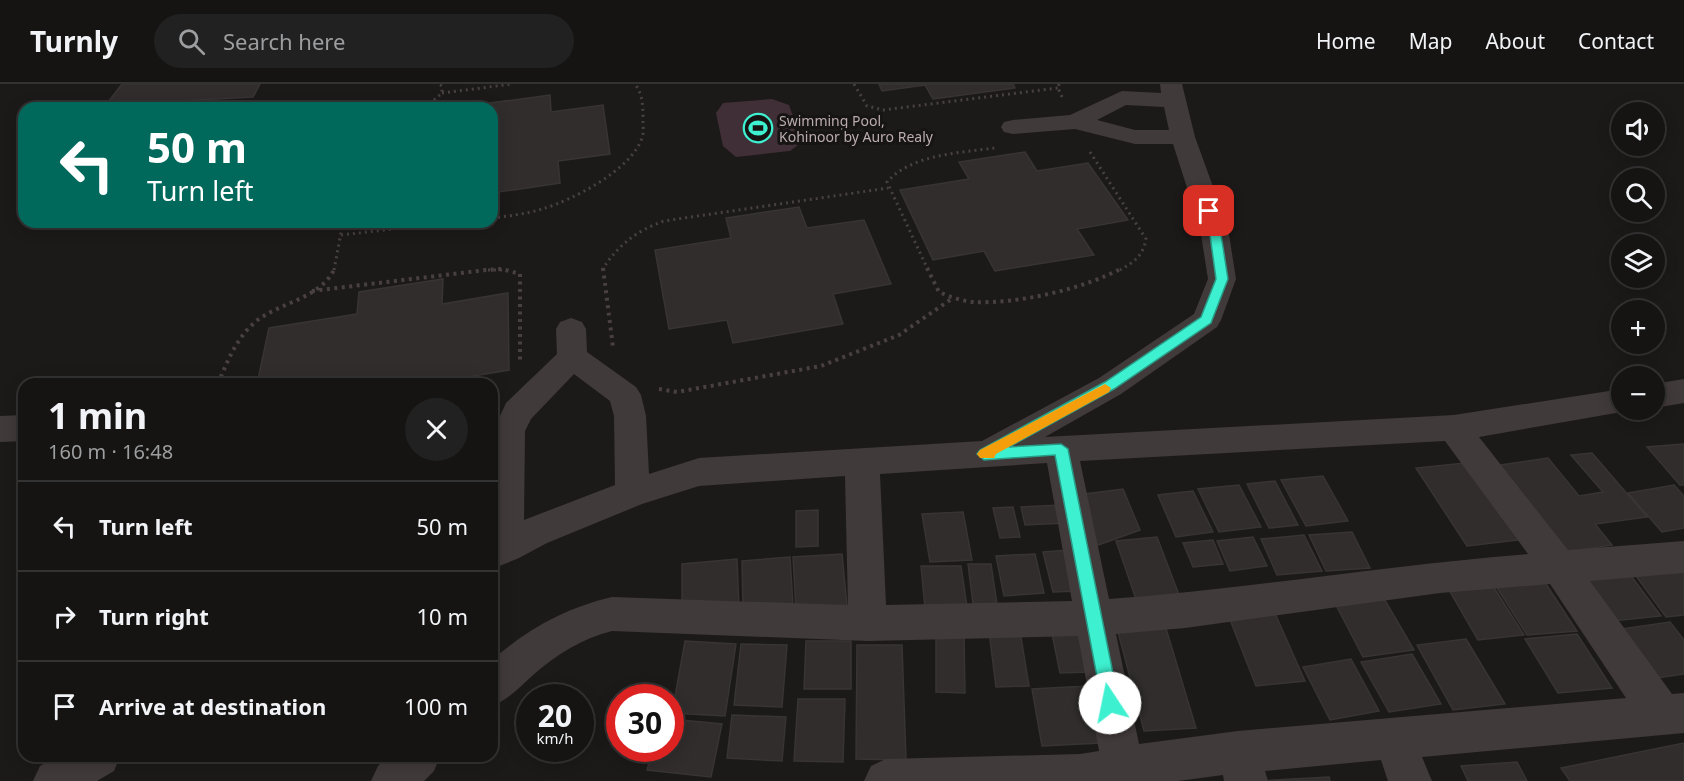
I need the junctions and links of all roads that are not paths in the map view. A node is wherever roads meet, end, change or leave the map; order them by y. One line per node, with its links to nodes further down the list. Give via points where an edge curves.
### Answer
1 (1172, 92): 2 (street, via 1122,98); 4 (street)
2 (1075, 122): 3 (street); 4 (street, via 1135,137)
3 (1013, 127)
4 (1183, 137): 12 (street, via 1214,228 1222,279 1206,320 1110,386)
5 (1684, 391): 6 (street)
6 (1665, 394)
7 (1611, 403): 9 (street)
8 (18, 428): 10 (street)
9 (1454, 428): 11 (street); 17 (street)
10 (0, 429)
11 (1061, 449): 12 (street); 18 (street)
12 (984, 454): 13 (street)
13 (862, 462): 14 (street, via 699,472); 19 (street)
14 (632, 493): 15 (street); 15 (street, via 630,416 625,395 571,343 517,412 509,431)
15 (499, 550)
16 (1684, 557): 17 (street)
17 (1559, 567): 18 (street, via 1440,577 1185,611); 21 (street)
18 (1094, 618): 19 (street); 25 (street)
19 (867, 622): 20 (street, via 612,614 588,619 532,649)
20 (498, 681)
21 (1678, 715): 22 (street)
22 (1393, 738): 26 (street); 31 (street)
23 (88, 762): 28 (street)
24 (413, 762): 29 (street)
25 (1122, 766): 26 (street); 27 (street)
26 (1242, 767)
27 (1080, 779): 30 (street)
28 (55, 781)
29 (393, 781)
30 (896, 781)
31 (1410, 781)

